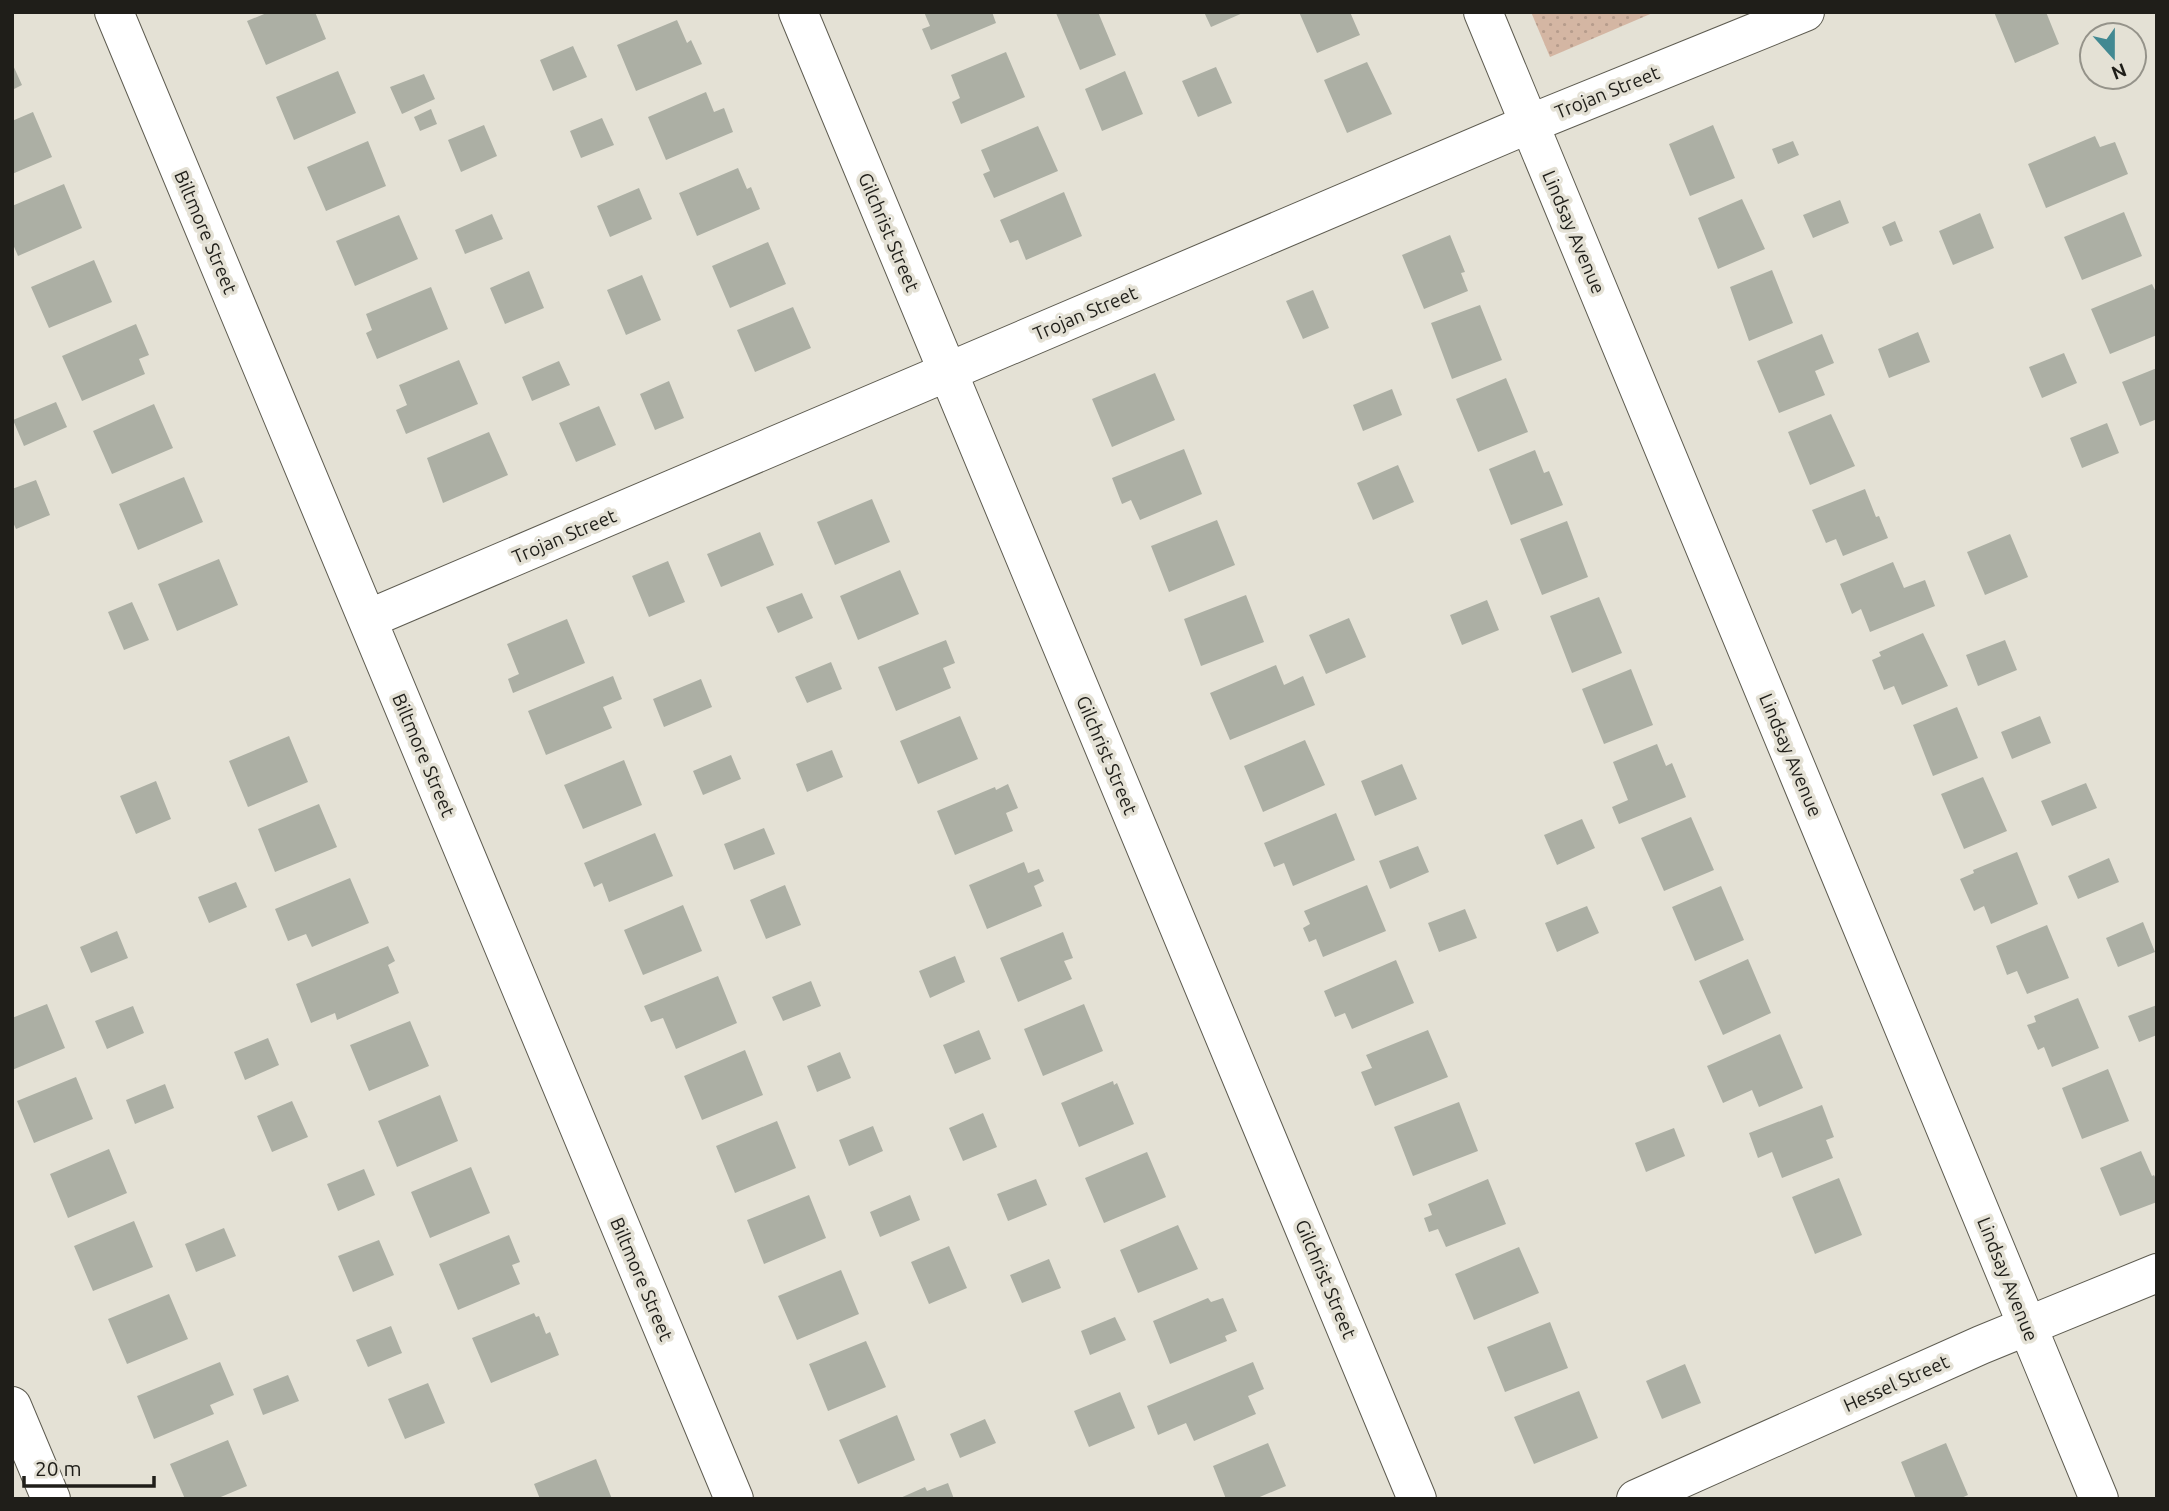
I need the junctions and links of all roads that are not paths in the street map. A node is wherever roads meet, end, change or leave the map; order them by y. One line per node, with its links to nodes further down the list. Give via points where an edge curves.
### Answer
1 (114, 12): 7 (street, Biltmore Street)
2 (798, 12): 6 (street, Gilchrist Street)
3 (1483, 12): 5 (street, Lindsay Avenue)
4 (1805, 12): 5 (street, Trojan Street)
5 (1529, 124): 6 (street, Trojan Street); 9 (street, Lindsay Avenue)
6 (947, 371): 7 (street, Trojan Street); 13 (street, Gilchrist Street)
7 (368, 619): 12 (street, Biltmore Street)
8 (2157, 1273): 9 (street, Hessel Street)
9 (2028, 1326): 14 (street, Hessel Street); 15 (street, Lindsay Avenue)
10 (12, 1406): 11 (street)
11 (51, 1499)
12 (734, 1499)
13 (1417, 1499)
14 (1636, 1499)
15 (2099, 1499)

